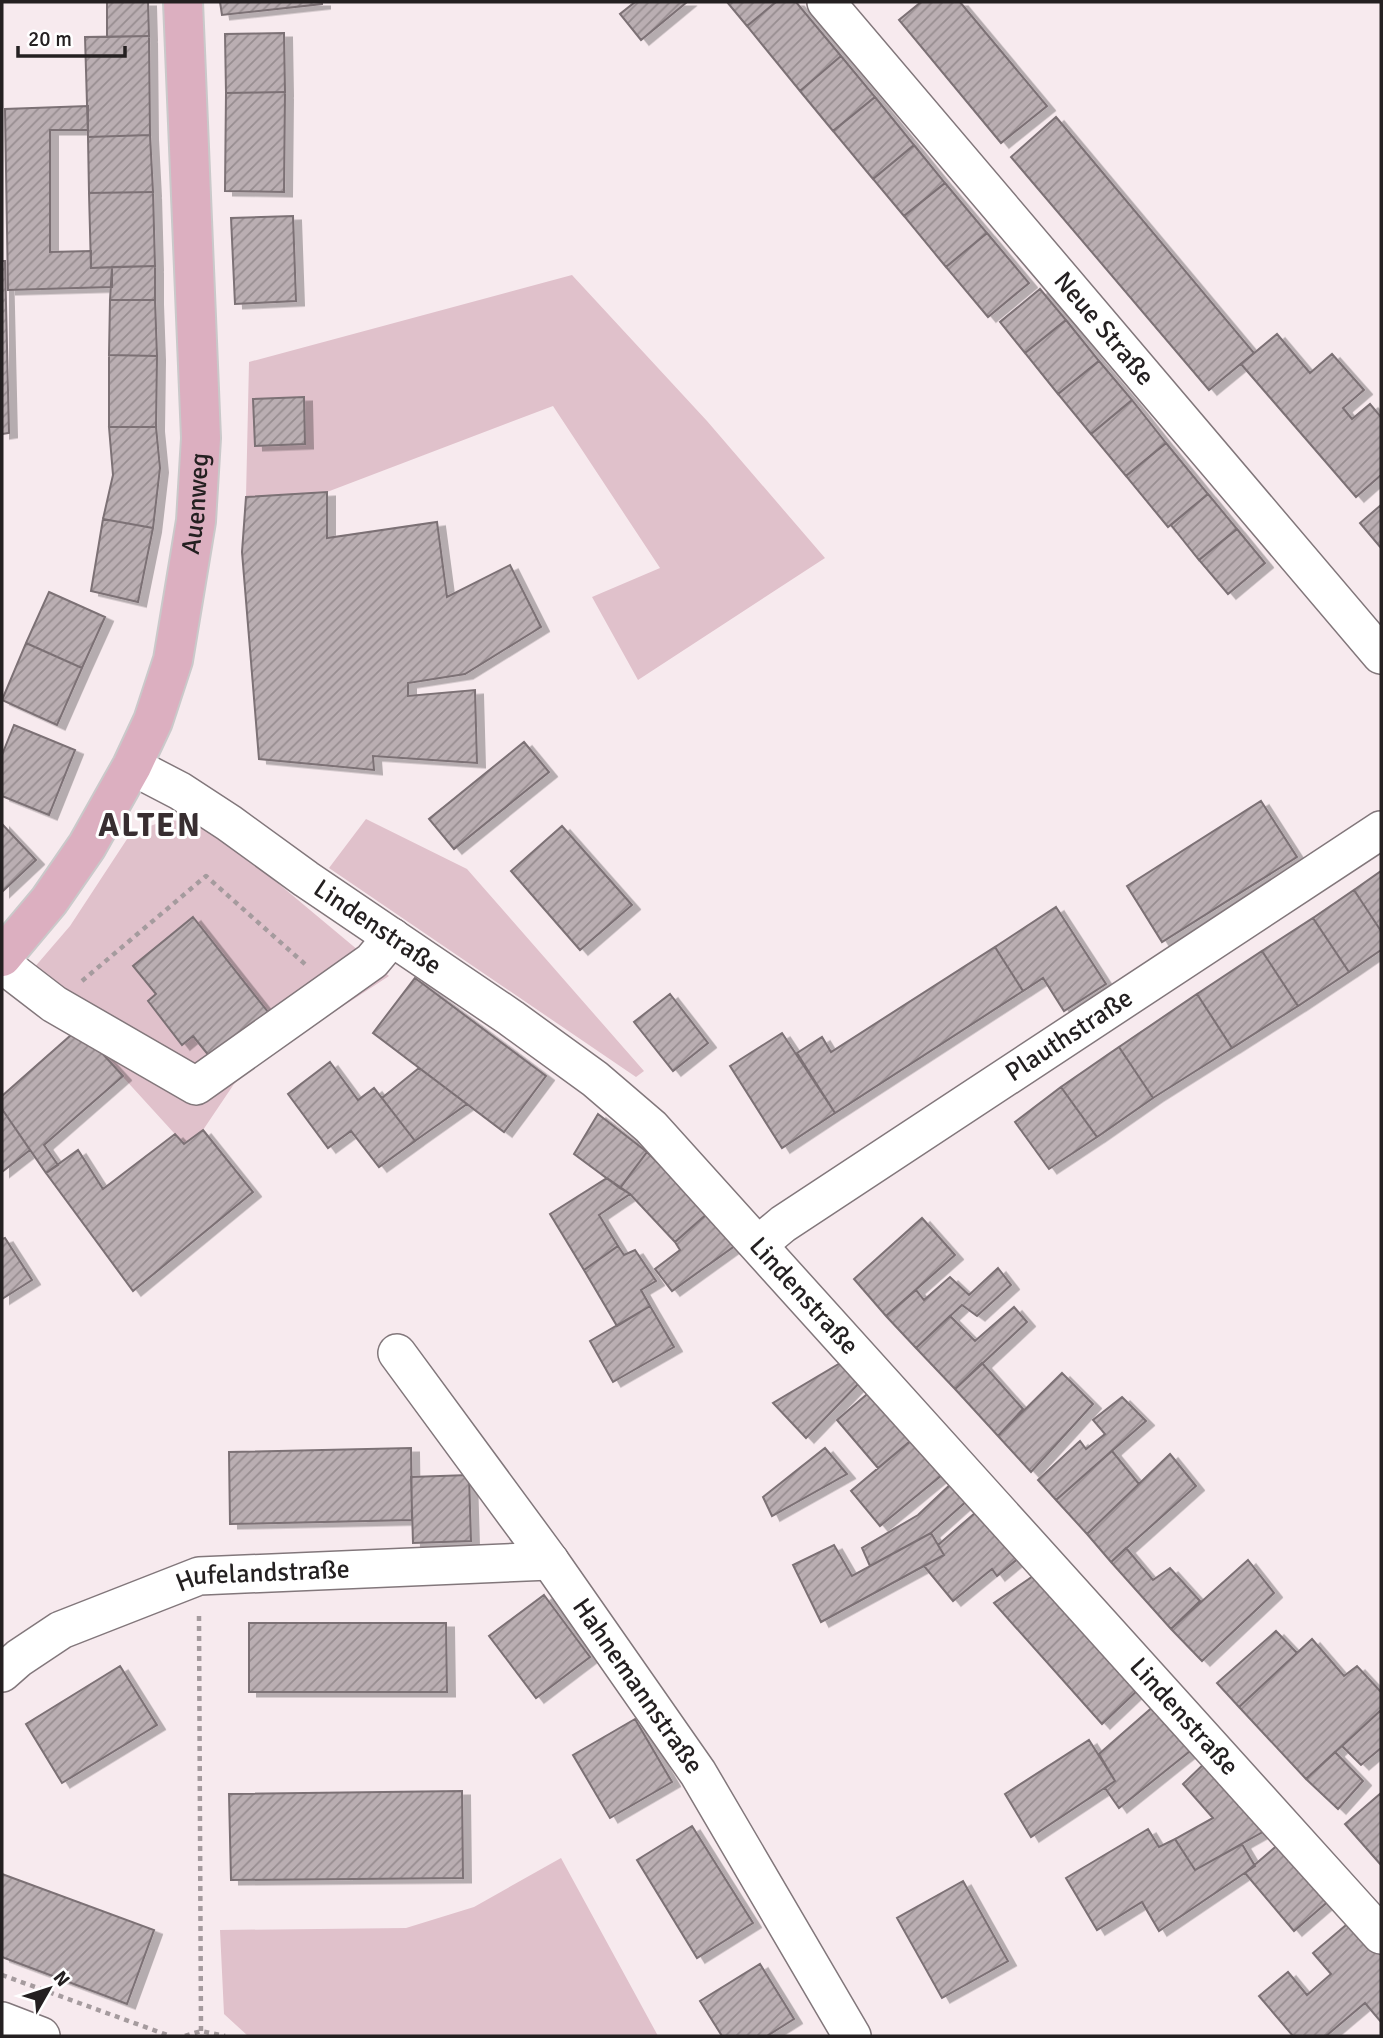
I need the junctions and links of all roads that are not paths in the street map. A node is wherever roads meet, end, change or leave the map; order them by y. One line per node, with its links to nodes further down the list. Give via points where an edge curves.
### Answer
1 (183, 2): 4 (main road, Auenweg, via 201,438 196,521 173,660)
2 (826, 2): 3 (street, Neue Straße)
3 (1381, 655)
4 (132, 766): 6 (street, Lindenstraße, via 229,823); 7 (main road, Auenweg, via 87,846)
5 (1381, 830): 9 (street, Plauthstraße)
6 (392, 937): 8 (street, via 372,961 195,1086 54,1004); 9 (street, Lindenstraße, via 595,1079 651,1126)
7 (2, 957)
8 (2, 964)
9 (759, 1244): 13 (street, Lindenstraße)
10 (397, 1353): 11 (street, Hahnemannstraße)
11 (550, 1561): 12 (street, Hufelandstraße, via 199,1576 61,1630); 16 (street, Hahnemannstraße, via 698,1773)
12 (2, 1674)
13 (1381, 1935)
14 (2, 2021): 15 (street)
15 (41, 2036)
16 (852, 2036)

